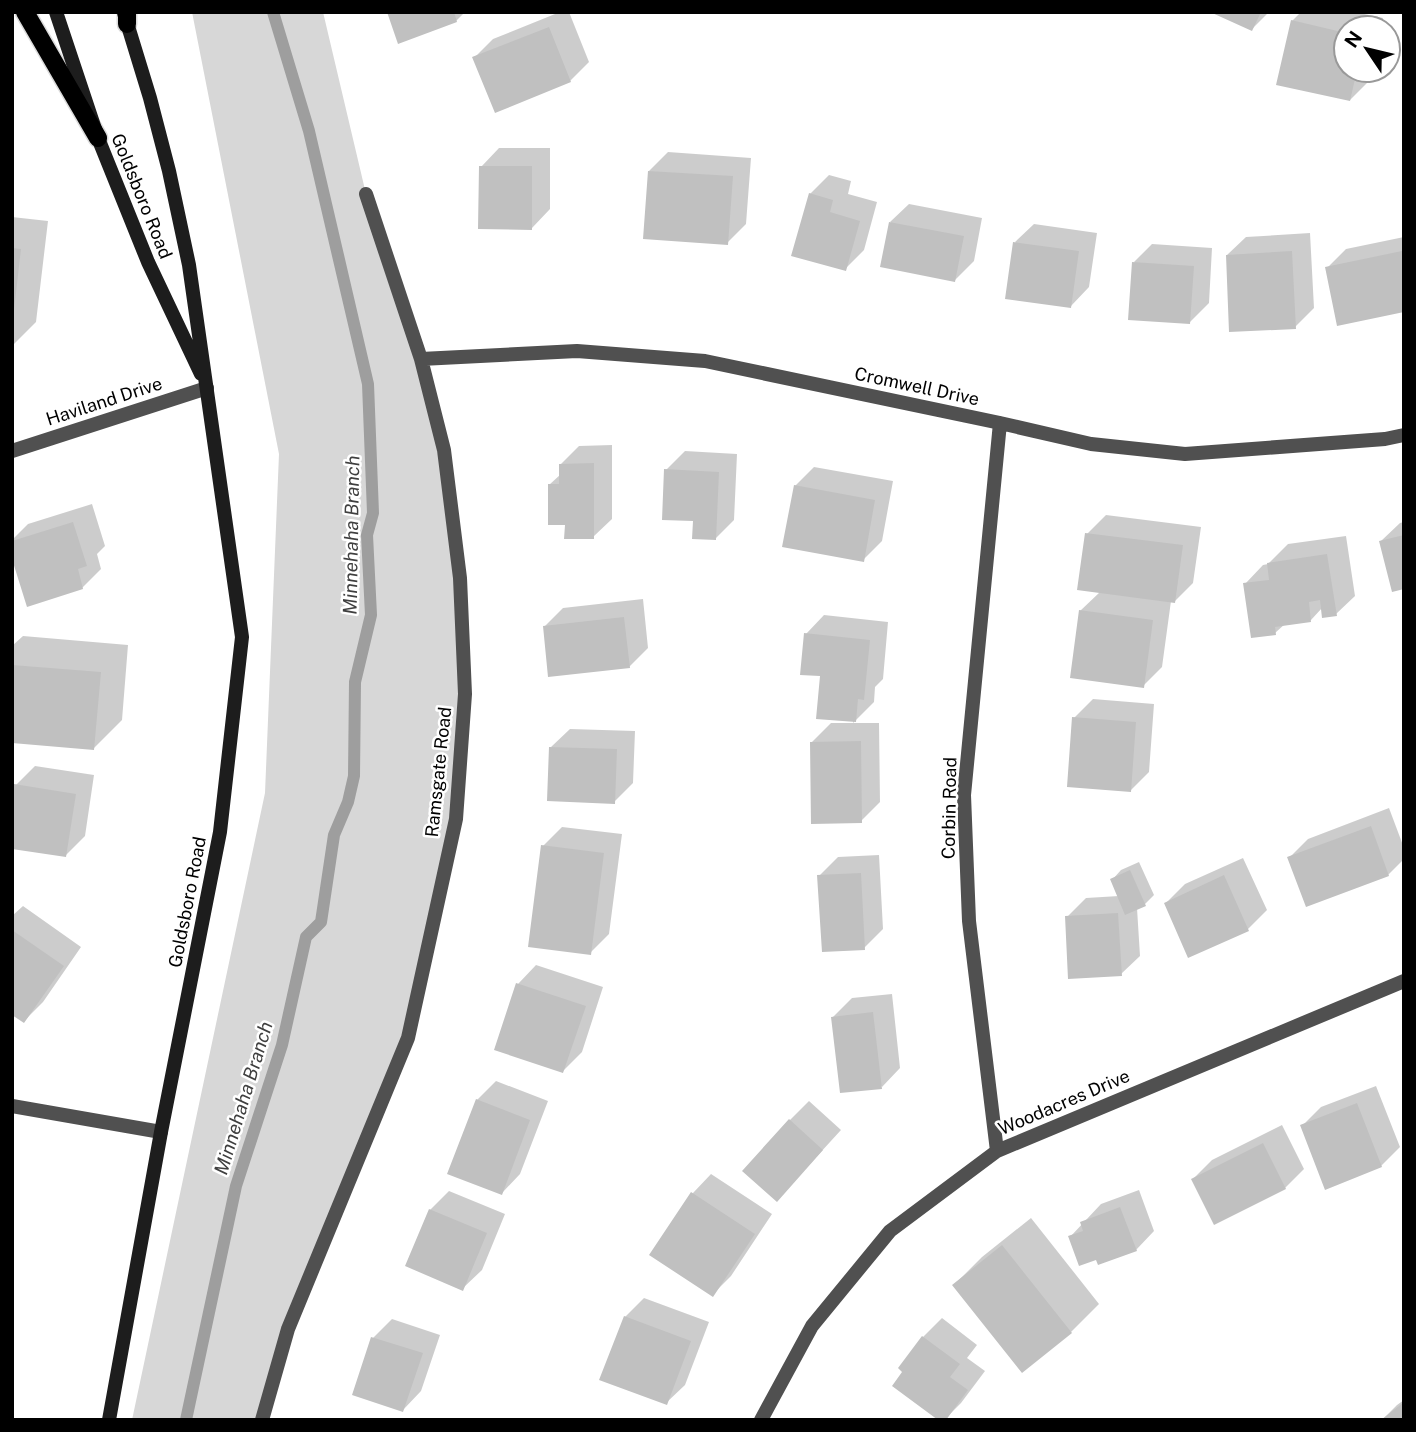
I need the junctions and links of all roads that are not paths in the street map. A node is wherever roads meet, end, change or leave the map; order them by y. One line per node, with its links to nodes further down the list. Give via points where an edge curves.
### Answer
1 (25, 12): 4 (main road)
2 (56, 12): 4 (main road, Goldsboro Road)
3 (126, 16): 7 (main road, Goldsboro Road, via 169,171)
4 (98, 138): 7 (main road, Goldsboro Road, via 148,262)
5 (366, 194): 6 (street, Ramsgate Road)
6 (421, 359): 8 (street, Cromwell Drive, via 576,351 705,361); 16 (street, Ramsgate Road, via 444,450 460,578 465,694 456,819 408,1038 288,1329)
7 (207, 387): 10 (street, Haviland Drive); 13 (main road, Goldsboro Road, via 242,636 220,832)
8 (1000, 423): 9 (street, Cromwell Drive, via 1091,444 1185,454); 14 (street, Corbin Road, via 964,795 969,921)
9 (1404, 435)
10 (12, 451)
11 (1404, 981): 14 (street, Woodacres Drive)
12 (12, 1106): 13 (street)
13 (161, 1132): 15 (main road, Goldsboro Road)
14 (997, 1151): 17 (street, Woodacres Drive, via 890,1231 812,1326)
15 (109, 1420)
16 (262, 1420)
17 (761, 1420)

